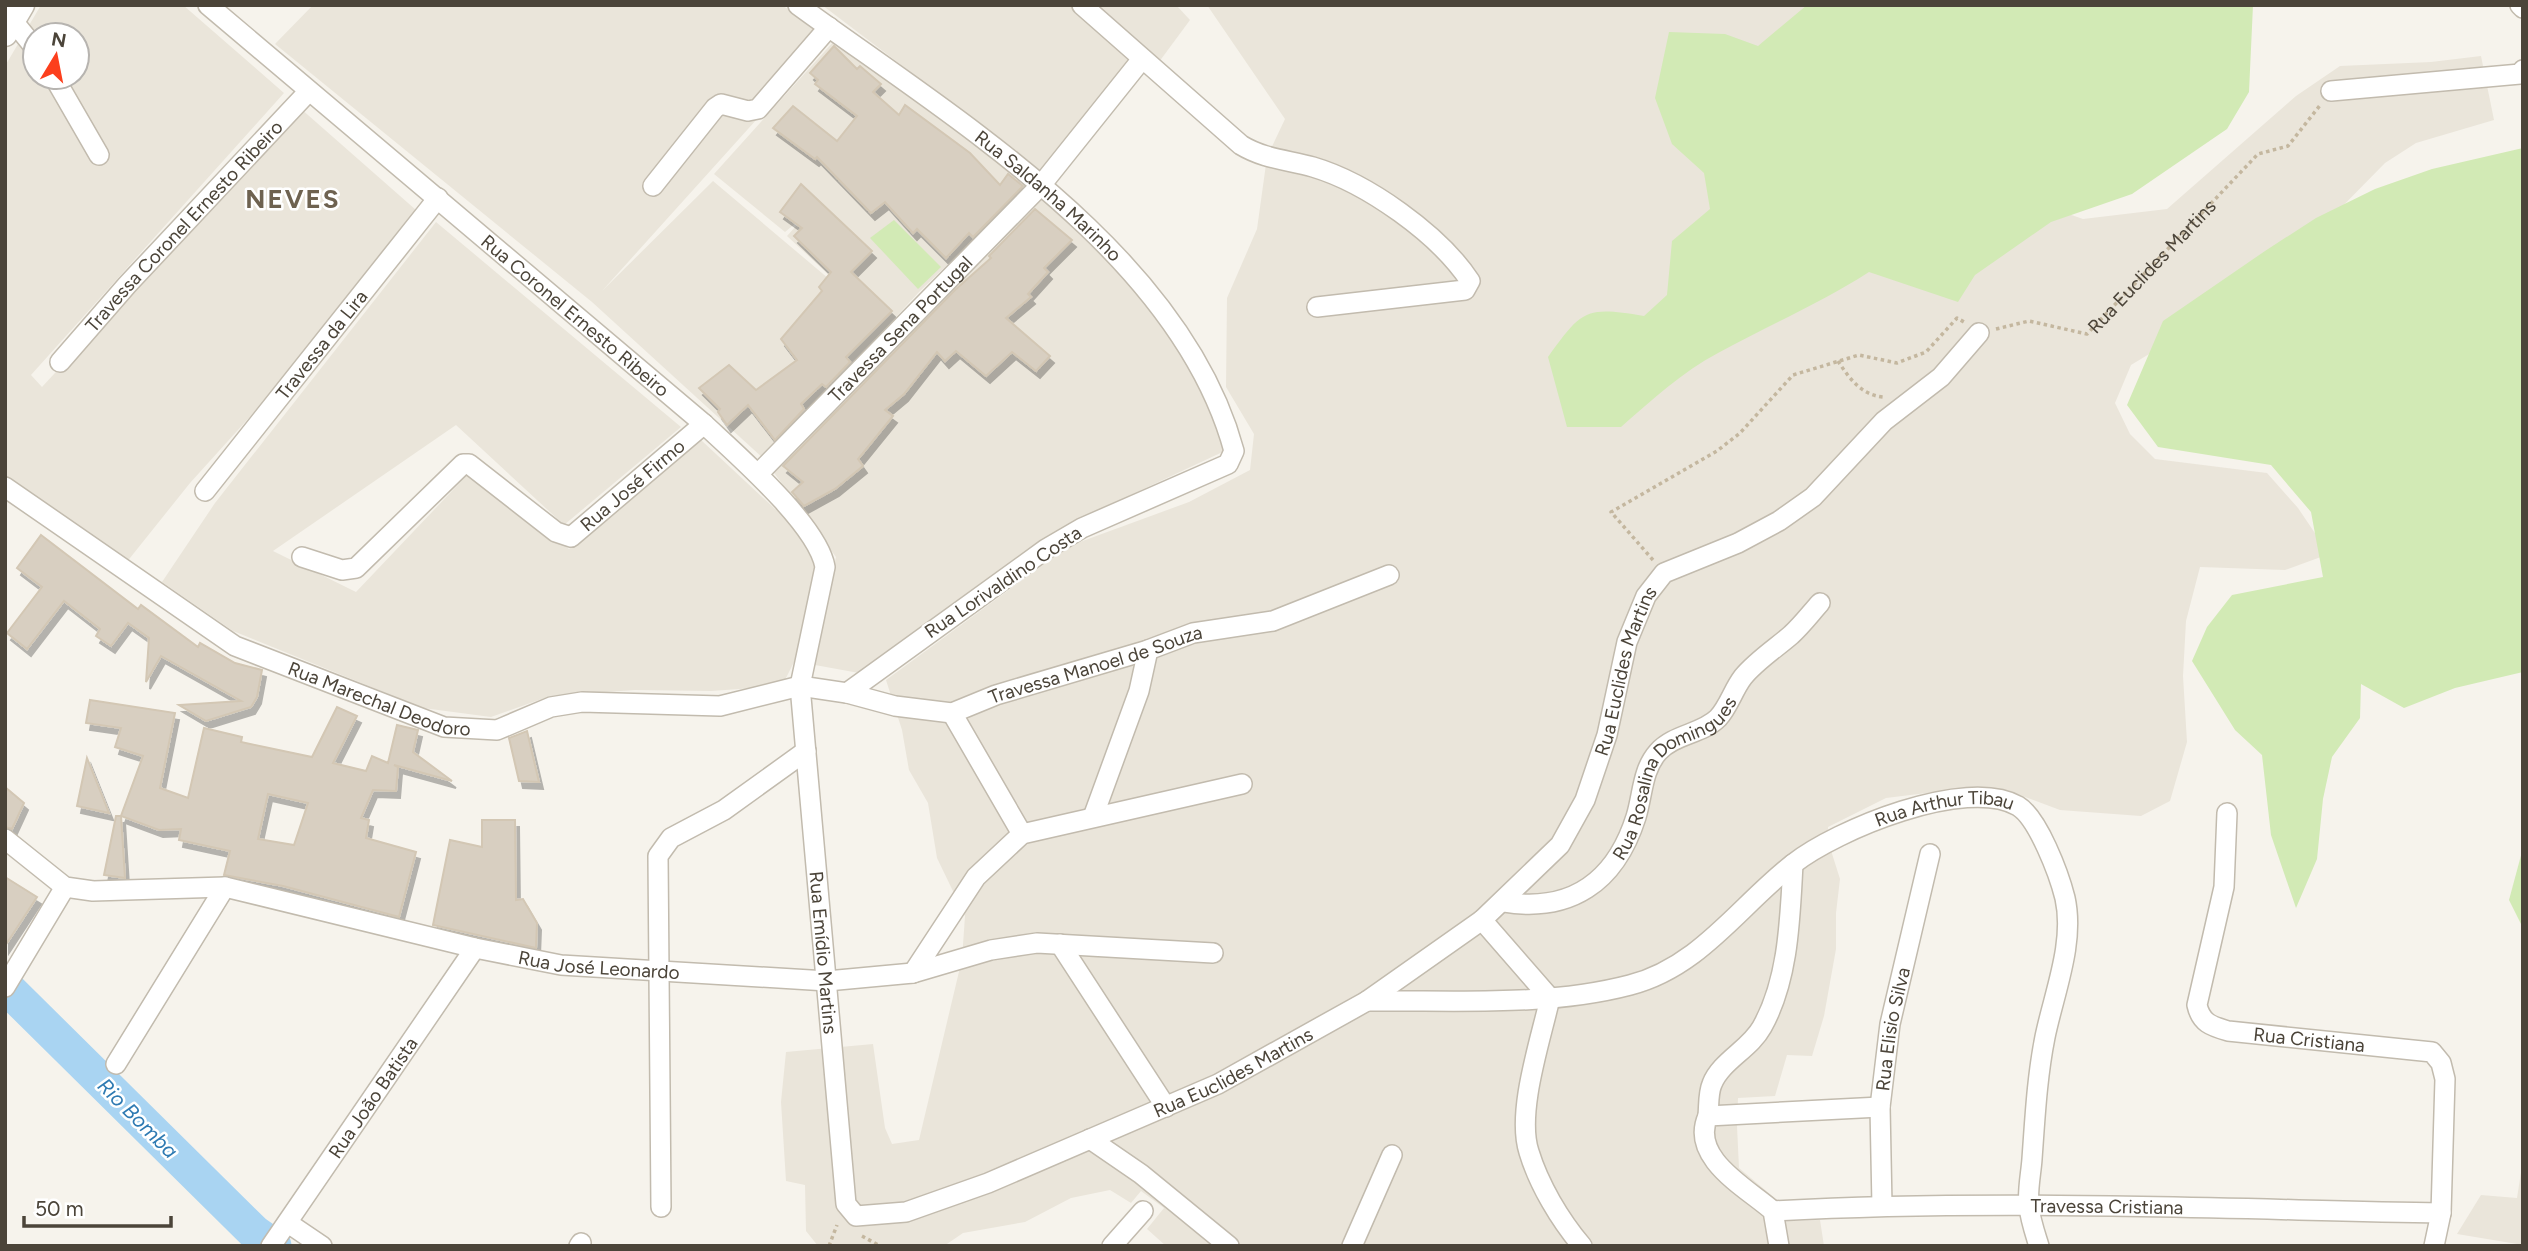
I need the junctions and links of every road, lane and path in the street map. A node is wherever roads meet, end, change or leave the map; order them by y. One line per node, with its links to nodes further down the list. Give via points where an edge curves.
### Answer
1 (208, 5): 8 (street, Rua Coronel Ernesto Ribeiro)
2 (799, 5): 4 (street, Rua Saldanha Marinho)
3 (1082, 5): 5 (street)
4 (829, 27): 11 (street, Rua Saldanha Marinho); 12 (street, via 758,109 748,111 721,103 715,108)
5 (1142, 59): 11 (street, Travessa Sena Portugal); 14 (street, via 1254,153 1316,168 1377,198 1420,228 1460,266 1469,281 1465,290)
6 (2523, 70): 9 (street, via 2520,74)
7 (62, 91): 10 (street)
8 (309, 91): 13 (street, Rua Coronel Ernesto Ribeiro); 16 (street, Travessa Coronel Ernesto Ribeiro)
9 (2331, 91): 15 (path, Rua Euclides Martins, via 2288,146 2258,154 2087,334 2029,321)
10 (99, 155)
11 (1042, 184): 20 (street, Rua Saldanha Marinho, via 1169,316 1197,358); 21 (street, Travessa Sena Portugal)
12 (653, 186)
13 (438, 198): 19 (street, Rua Coronel Ernesto Ribeiro); 23 (street, Travessa da Lira)
14 (1317, 307)
15 (1979, 333): 17 (path, via 1957,318 1926,352 1897,363 1859,355); 18 (street, Rua Euclides Martins)
16 (60, 362)
17 (1838, 362): 18 (path, via 1853,383 1874,397); 25 (path, via 1793,376 1717,451 1611,512)
18 (1914, 400): 25 (street, Rua Euclides Martins, via 1884,422 1813,497 1779,521)
19 (705, 424): 21 (street, Rua Coronel Ernesto Ribeiro); 24 (street, Rua José Firmo, via 572,537 556,532 469,464 456,468 356,568 342,570)
20 (1232, 445): 30 (street, Rua Lorivaldino Costa, via 1228,464 1082,527)
21 (758, 474): 29 (street, Rua Coronel Ernesto Ribeiro, via 807,531 825,567)
22 (5, 487): 29 (street, Rua Marechal Deodoro, via 234,646 444,727 497,730 551,707 582,702 720,706)
23 (205, 491)
24 (302, 557)
25 (1664, 573): 42 (street, Rua Euclides Martins, via 1646,596 1630,633 1585,800 1560,845)
26 (1389, 575): 28 (street, Travessa Manoel de Souza, via 1273,621 1193,633)
27 (1820, 603): 42 (street, Rua Rosalina Domingues, via 1745,675 1717,719 1673,740 1654,757 1646,769 1636,818 1625,841 1588,888 1570,900 1541,906)
28 (1148, 650): 31 (street, Travessa Manoel de Souza, via 1019,687); 35 (street, via 1139,691)
29 (800, 687): 30 (street, Travessa Manoel de Souza); 32 (street, Rua Emídio Martins)
30 (847, 693): 31 (street, Travessa Manoel de Souza, via 895,706)
31 (952, 713): 36 (street)
32 (806, 751): 47 (street, via 724,810 663,845 657,871); 49 (street, Rua Emídio Martins)
33 (1242, 784): 35 (street)
34 (2227, 813): 64 (street, Rua Cristiana, via 2224,887 2197,1005 2200,1016 2209,1026 2228,1031 2432,1052 2445,1079)
35 (1093, 817): 36 (street)
36 (1022, 834): 48 (street, via 976,877)
37 (5, 839): 40 (street)
38 (1930, 854): 55 (street, Rua Elisio Silva, via 1890,1024)
39 (1793, 863): 51 (street, Rua Arthur Tibau, via 1706,946 1671,968 1630,985); 56 (street, via 1784,955 1772,1006 1761,1029 1716,1075); 59 (street, Rua Arthur Tibau, via 1828,841 1893,812 1955,800 1991,797 2017,805 2034,819 2065,899 2067,935 2037,1091)
40 (65, 887): 41 (street, Rua José Leonardo, via 93,891); 50 (street)
41 (225, 887): 45 (street, Rua José Leonardo); 53 (street)
42 (1503, 902): 43 (street, Rua Euclides Martins)
43 (1482, 920): 51 (street); 52 (street, Rua Euclides Martins)
44 (1060, 944): 46 (street, Rua José Leonardo); 48 (street, Rua José Leonardo, via 991,950); 54 (street)
45 (475, 948): 47 (street, Rua José Leonardo, via 561,965); 66 (street, Rua João Batista)
46 (1213, 953)
47 (659, 971): 49 (street, Rua José Leonardo); 61 (street)
48 (913, 974): 49 (street, Rua José Leonardo)
49 (827, 981): 65 (street, Rua Emídio Martins, via 845,1204)
50 (8, 983)
51 (1550, 998): 52 (street, Rua Arthur Tibau); 72 (street, via 1526,1111 1528,1151 1563,1223)
52 (1367, 1001): 54 (street, Rua Euclides Martins, via 1218,1084)
53 (116, 1063)
54 (1166, 1107): 57 (street, Rua Euclides Martins)
55 (1880, 1107): 56 (street); 60 (street, Rua Elisio Silva)
56 (1708, 1116): 63 (street, via 1706,1148 1721,1168)
57 (1090, 1139): 65 (street, Rua Euclides Martins, via 906,1212); 70 (street)
58 (1392, 1155): 71 (street)
59 (2028, 1205): 60 (street, Travessa Cristiana); 64 (street, Travessa Cristiana); 74 (street, Rua Arthur Tibau)
60 (1882, 1206): 63 (street, Travessa Cristiana)
61 (661, 1208)
62 (1143, 1211): 69 (street)
63 (1773, 1211): 73 (street)
64 (2441, 1213): 75 (street, Rua Cristiana)
65 (856, 1216)
66 (288, 1223): 67 (street, Rua João Batista); 68 (street)
67 (271, 1246)
68 (322, 1246)
69 (1112, 1246)
70 (1230, 1246)
71 (1352, 1246)
72 (1582, 1246)
73 (1779, 1246)
74 (2039, 1246)
75 (2434, 1246)

